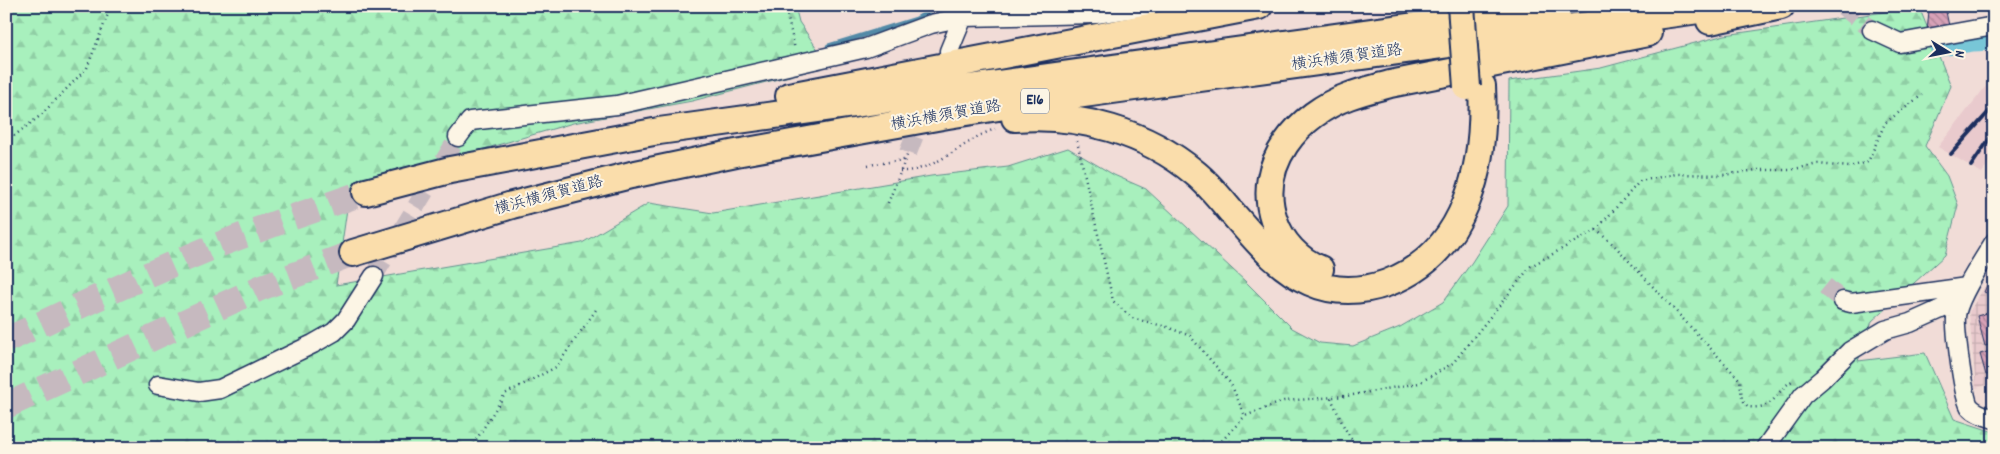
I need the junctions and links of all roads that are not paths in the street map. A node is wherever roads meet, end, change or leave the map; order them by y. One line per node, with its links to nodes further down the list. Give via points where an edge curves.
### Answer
1 (1148, 6): 8 (street, via 1096,14)
2 (1259, 6): 14 (highway, via 807,92)
3 (1462, 6): 12 (highway, bridge)
4 (1476, 6): 12 (highway)
5 (1559, 6): 14 (highway, 横浜横須賀道路 / E16, via 659,131)
6 (1728, 6): 15 (highway, 横浜横須賀道路 / E16, via 1054,98 736,153)
7 (1780, 6): 12 (highway, via 1440,74 1370,90 1335,102 1296,130 1279,152 1272,170 1268,189 1273,218 1280,234 1295,253 1318,269 1348,275 1383,269 1414,252 1433,232 1457,186 1466,148)
8 (963, 17): 11 (street); 13 (street, via 931,24 866,48 617,105 470,121)
9 (1994, 26): 10 (street, via 1900,43)
10 (1872, 30)
11 (949, 51)
12 (1474, 86): 15 (highway, via 1483,112 1479,159 1460,218 1435,252 1416,268 1397,279 1357,290 1323,287 1296,275 1261,245 1197,175 1167,152 1126,133 1060,118 1040,116 995,120)
13 (458, 137)
14 (535, 153): 16 (highway, 横浜横須賀道路 / E16, via 450,170)
15 (631, 175): 18 (highway, 横浜横須賀道路 / E16, via 503,208)
16 (366, 192)
17 (1994, 242): 20 (street)
18 (353, 253)
19 (374, 276): 22 (street, via 346,320 334,332 313,344 220,390 199,392)
20 (1967, 287): 21 (street, via 1851,303); 23 (street, via 1956,316 1964,393 1970,406 1979,414); 24 (street, via 1950,304 1910,323 1885,330 1850,351 1803,395)
21 (1843, 301)
22 (158, 384)
23 (1994, 419)
24 (1765, 448)

